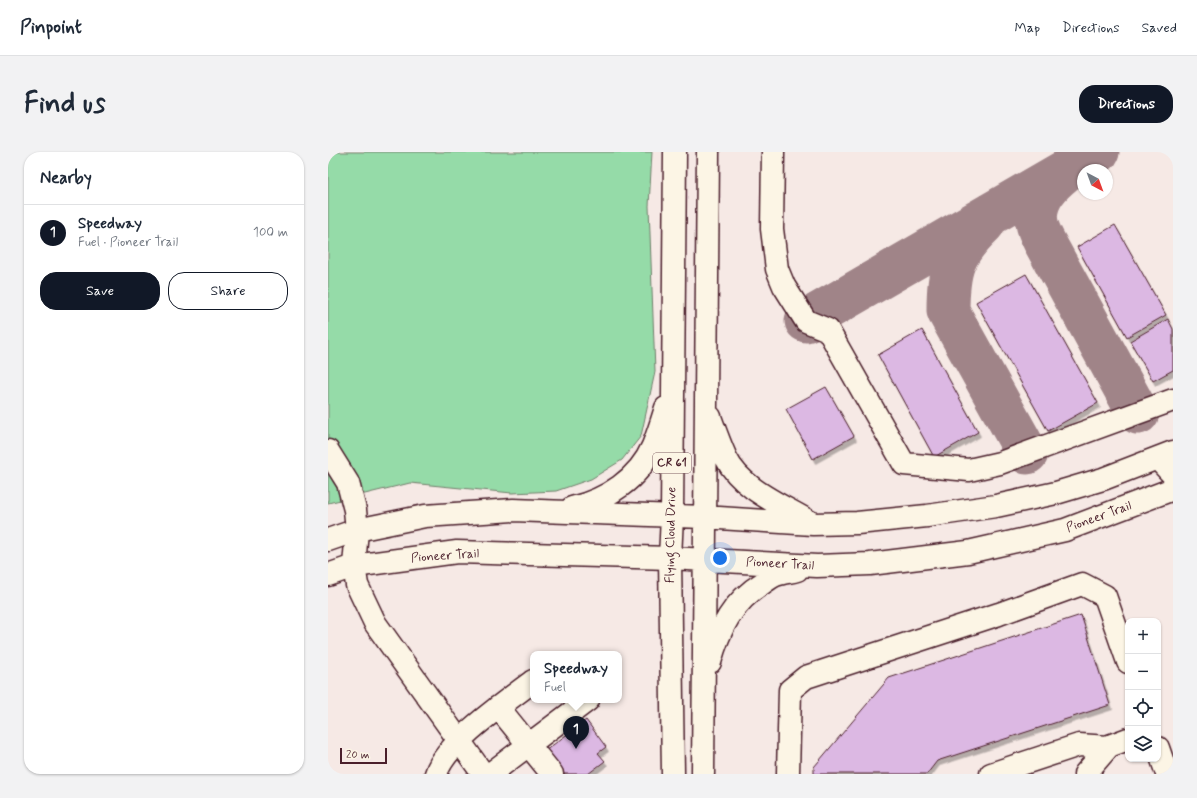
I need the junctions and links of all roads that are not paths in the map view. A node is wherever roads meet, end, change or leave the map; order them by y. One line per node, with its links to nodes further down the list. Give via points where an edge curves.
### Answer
1 (675, 152): 4 (main road, Flying Cloud Drive / CR 61)
2 (708, 152): 6 (main road, CR 61)
3 (773, 152): 5 (main road, via 772,229 778,269 784,286 806,322 828,330 904,464 969,470 1000,463)
4 (672, 390): 11 (main road, via 653,447 631,478 592,503); 12 (main road, Flying Cloud Drive / CR 61)
5 (1173, 400)
6 (706, 408): 13 (main road, CR 61); 14 (main road, via 726,459 737,474 763,496)
7 (328, 451): 15 (main road, via 348,483)
8 (1165, 455): 9 (main road); 14 (main road, via 1103,479 1056,493 996,506 857,523)
9 (1173, 475)
10 (1173, 489): 20 (main road, Pioneer Trail, via 1065,530 1010,543 968,552 870,564)
11 (555, 513): 12 (main road); 15 (main road, via 513,510 468,512 425,516)
12 (672, 516): 13 (main road); 17 (main road, Flying Cloud Drive / CR 61)
13 (704, 517): 14 (main road); 18 (main road, CR 61)
14 (813, 524)
15 (357, 530): 16 (main road); 19 (main road)
16 (328, 540)
17 (670, 558): 18 (main road, Pioneer Trail); 19 (main road, Pioneer Trail, via 457,552); 35 (main road, Flying Cloud Drive / CR 61)
18 (704, 561): 20 (main road, Pioneer Trail); 24 (main road, CR 61)
19 (354, 566): 21 (main road, Pioneer Trail); 27 (main road, via 357,585 375,623)
20 (817, 566): 24 (main road, via 776,575 756,587 737,604 726,618 717,637)
21 (328, 575)
22 (1125, 654): 37 (main road, via 1105,596 1082,584 806,677 790,690)
23 (530, 683): 26 (main road)
24 (703, 688): 36 (main road, CR 61)
25 (584, 703): 29 (main road)
26 (498, 707): 27 (main road); 29 (main road)
27 (459, 741): 31 (main road, via 442,759); 32 (main road)
28 (1118, 743): 38 (main road, via 1079,745); 39 (main road)
29 (528, 744): 33 (main road); 34 (main road)
30 (1161, 757): 40 (main road)
31 (436, 774)
32 (483, 774)
33 (490, 774)
34 (552, 774)
35 (673, 774)
36 (703, 774)
37 (788, 774)
38 (990, 774)
39 (1085, 774)
40 (1167, 774)

